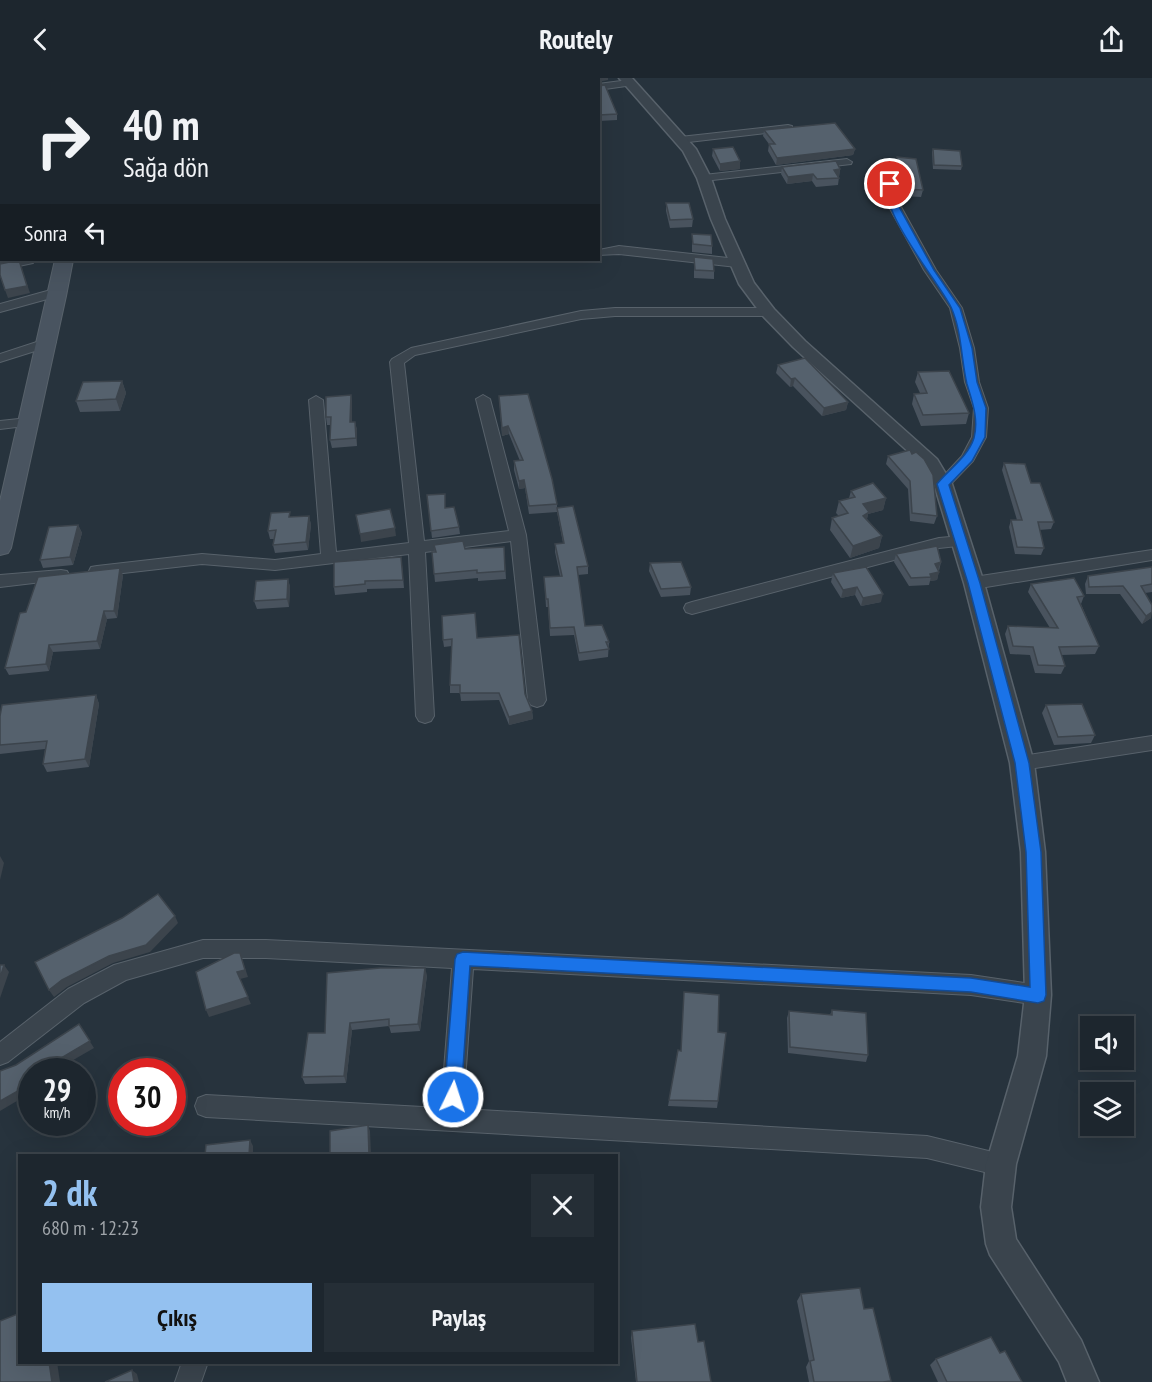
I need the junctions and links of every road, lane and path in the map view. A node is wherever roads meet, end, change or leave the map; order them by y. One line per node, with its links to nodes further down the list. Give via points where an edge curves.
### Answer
1 (627, 81): 2 (street); 4 (street)
2 (600, 87)
3 (802, 127): 4 (street)
4 (680, 140): 6 (street)
5 (847, 162): 6 (street)
6 (704, 178): 11 (street)
7 (890, 184): 22 (street, via 894,205 956,308 981,408 979,437 968,458)
8 (603, 253): 11 (street, via 619,250)
9 (24, 261): 12 (street)
10 (64, 261): 13 (main road)
11 (737, 263): 15 (street)
12 (0, 266)
13 (58, 292): 14 (street); 16 (main road)
14 (0, 308)
15 (768, 312): 22 (street, via 931,463); 25 (street, via 581,315 411,352 398,362)
16 (49, 342): 17 (street); 20 (main road)
17 (0, 357)
18 (483, 399): 23 (street)
19 (316, 400): 28 (street)
20 (28, 422): 21 (street); 26 (main road)
21 (0, 424)
22 (943, 484): 24 (street)
23 (518, 535): 25 (street); 32 (street)
24 (961, 541): 30 (street); 31 (street, via 939,543)
25 (417, 548): 28 (street); 33 (street)
26 (0, 549)
27 (1152, 555): 30 (street)
28 (329, 559): 29 (street, via 275,565 202,559)
29 (0, 581)
30 (974, 583): 35 (street)
31 (692, 608)
32 (537, 700)
33 (425, 716)
34 (1152, 743): 35 (street)
35 (1022, 763): 37 (street, via 1034,852)
36 (463, 959): 37 (street, via 971,985); 38 (street, via 203,949 121,972 76,996); 40 (street)
37 (1038, 995): 41 (street, via 1032,1056)
38 (0, 1055)
39 (206, 1106): 40 (street)
40 (451, 1120): 41 (street, via 927,1147)
41 (1001, 1164): 44 (street, via 996,1208 1001,1244 1070,1351)
42 (194, 1364): 43 (street)
43 (188, 1382)
44 (1083, 1382)

